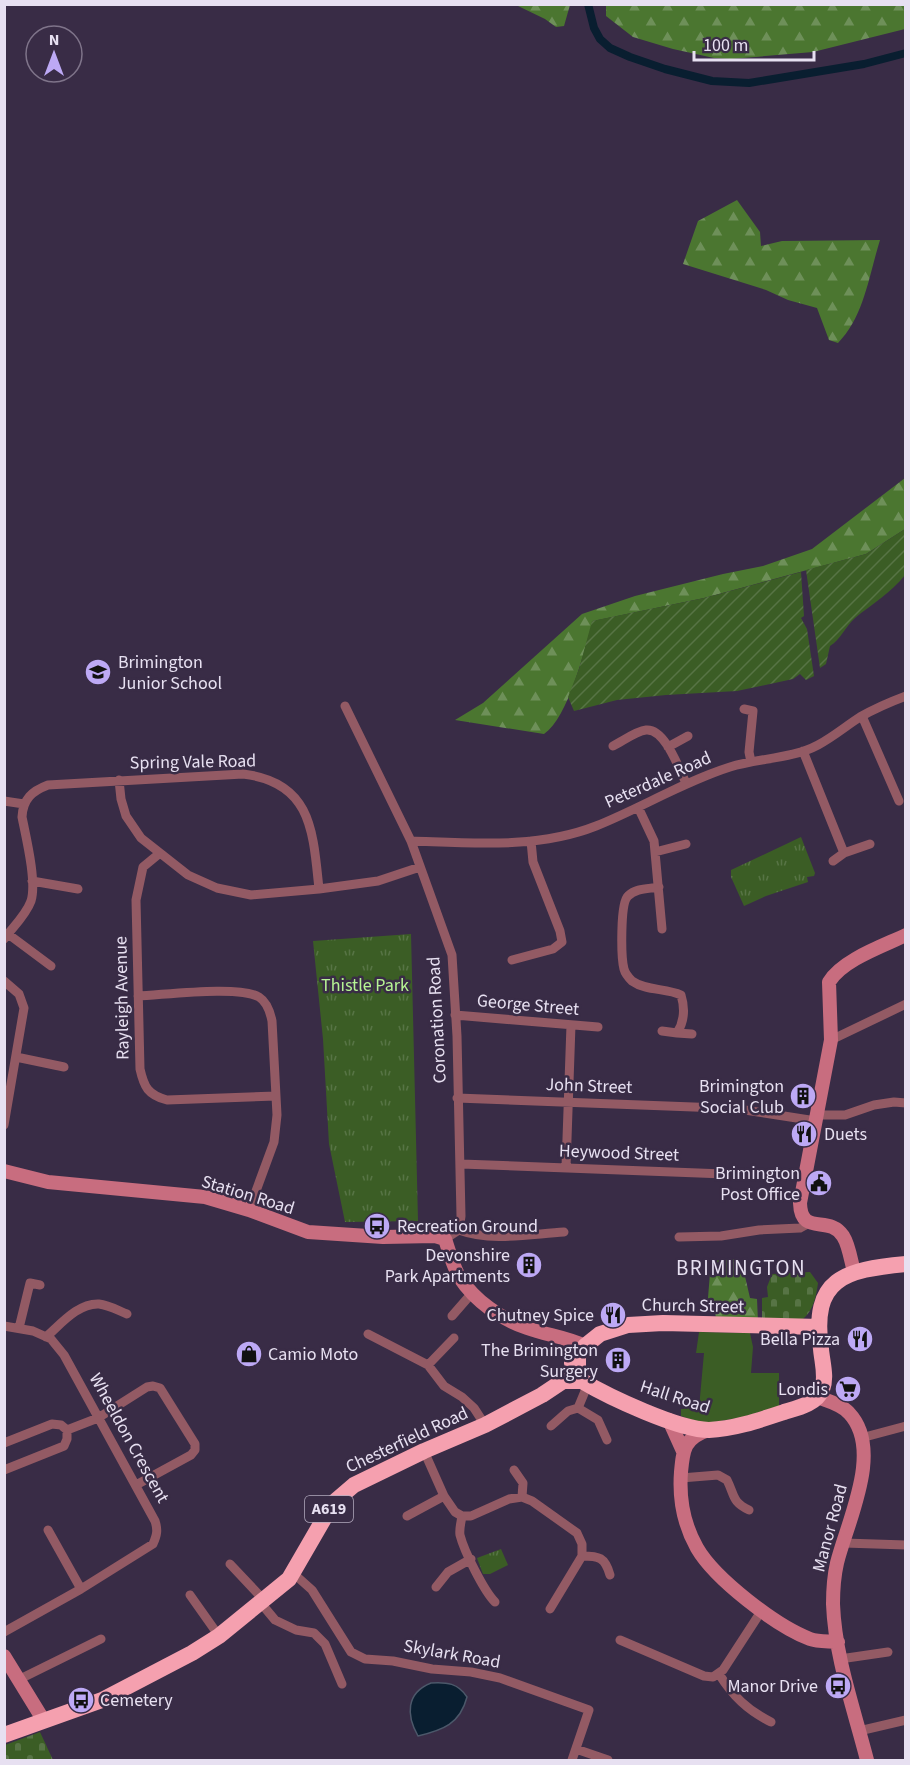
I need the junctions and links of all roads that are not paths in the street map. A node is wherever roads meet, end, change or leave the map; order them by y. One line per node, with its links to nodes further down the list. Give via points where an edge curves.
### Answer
1 (906, 696): 4 (street, Peterdale Road)
2 (345, 706): 16 (street, Coronation Road)
3 (744, 709): 9 (street, via 753,711)
4 (862, 716): 8 (street, Peterdale Road); 14 (street)
5 (688, 736): 7 (street)
6 (613, 746): 7 (street, via 644,730 653,730)
7 (668, 747): 11 (street)
8 (803, 752): 9 (street, Peterdale Road); 22 (street)
9 (750, 762): 11 (street, Peterdale Road)
10 (119, 780): 12 (street, Spring Vale Road, via 48,785); 21 (street, via 121,799 132,827); 28 (street, Spring Vale Road, via 243,774 279,784 292,794 310,823)
11 (686, 783): 15 (street, Peterdale Road)
12 (26, 800): 13 (street); 25 (street, via 22,817)
13 (4, 801)
14 (900, 801)
15 (638, 807): 17 (street, Peterdale Road, via 595,827); 20 (street)
16 (411, 841): 17 (street, Peterdale Road); 24 (street, Coronation Road)
17 (531, 841): 32 (street, via 533,862 561,931 561,942 553,949)
18 (686, 844): 20 (street)
19 (870, 844): 22 (street)
20 (655, 852): 26 (street)
21 (160, 853): 28 (street, via 188,875 217,888 251,895); 35 (street, Rayleigh Avenue, via 143,867 138,883)
22 (843, 853): 23 (street)
23 (832, 861)
24 (420, 867): 28 (street, via 378,881); 37 (street, Coronation Road, via 452,955)
25 (32, 881): 27 (street); 31 (street, via 28,908)
26 (659, 887): 29 (street); 41 (street, via 637,890 626,897 621,911 624,970 631,980 681,996 682,1025)
27 (78, 889)
28 (319, 889)
29 (662, 929)
30 (906, 935): 43 (street, via 833,975 829,982)
31 (6, 937): 33 (street)
32 (512, 960)
33 (51, 966)
34 (4, 981): 44 (street, via 19,994 24,1008)
35 (138, 996): 47 (street, via 231,992 260,998 269,1008 272,1021); 47 (street, Rayleigh Avenue, via 140,1069 155,1097 167,1100)
36 (906, 1004): 43 (street)
37 (455, 1015): 38 (street, George Street); 48 (street, Coronation Road)
38 (571, 1025): 39 (street, George Street); 49 (street)
39 (598, 1027)
40 (662, 1030): 41 (street)
41 (677, 1033): 42 (street)
42 (692, 1034)
43 (831, 1040): 53 (street)
44 (16, 1057): 45 (street); 46 (street)
45 (64, 1067)
46 (8, 1080): 54 (street)
47 (276, 1096): 59 (street, via 274,1142)
48 (457, 1098): 49 (street, John Street); 55 (street, Coronation Road)
49 (569, 1102): 51 (street, John Street); 56 (street)
50 (906, 1103): 53 (street, via 874,1105 845,1115)
51 (720, 1108)
52 (745, 1110): 53 (street)
53 (817, 1118): 60 (street, via 800,1203 802,1216)
54 (4, 1125)
55 (460, 1164): 56 (street, Heywood Street); 61 (street, Coronation Road)
56 (566, 1167): 58 (street, Heywood Street)
57 (4, 1171): 59 (street, Station Road, via 48,1182 205,1197)
58 (777, 1176)
59 (249, 1210): 64 (street, Station Road, via 308,1232)
60 (809, 1223): 63 (street, via 800,1228); 66 (street, via 827,1224 843,1236)
61 (459, 1230): 62 (street, via 487,1236); 64 (street)
62 (564, 1232)
63 (679, 1237)
64 (445, 1239): 68 (street, via 459,1277)
65 (906, 1263): 66 (highway)
66 (854, 1272): 69 (highway, via 835,1283)
67 (40, 1285): 75 (street, via 30,1283)
68 (472, 1293): 71 (street); 79 (street, via 507,1320)
69 (820, 1305): 73 (highway); 74 (highway)
70 (127, 1314): 77 (street, via 101,1304 88,1305)
71 (452, 1316)
72 (4, 1326): 75 (street)
73 (791, 1327): 74 (highway, Church Street / A619); 79 (highway, Church Street / A619, via 647,1323 606,1331)
74 (819, 1327): 83 (highway, via 824,1378)
75 (19, 1329): 77 (street)
76 (368, 1334): 80 (street)
77 (46, 1337): 85 (street, Wheeldon Crescent, via 64,1355)
78 (454, 1338): 80 (street)
79 (582, 1350): 81 (highway, via 578,1372); 82 (highway, Church Street / A619)
80 (428, 1365): 87 (street, via 444,1386 474,1408)
81 (585, 1382): 82 (highway, Chesterfield Road / A619); 84 (street); 86 (highway, Hall Road)
82 (556, 1385): 87 (highway, Chesterfield Road / A619)
83 (817, 1397): 91 (highway, Hall Road, via 763,1419); 92 (street, Manor Road, via 850,1414)
84 (578, 1408): 88 (street); 93 (street, via 598,1420)
85 (98, 1418): 90 (street); 100 (street, Wheeldon Crescent); 100 (street, via 153,1386 160,1388 195,1444 191,1455)
86 (669, 1420): 91 (highway, Hall Road); 96 (street)
87 (485, 1425): 95 (highway, Chesterfield Road / A619)
88 (551, 1426)
89 (906, 1426): 92 (street)
90 (67, 1430): 94 (street, via 52,1424); 97 (street, via 64,1446)
91 (708, 1430): 96 (street, via 693,1437)
92 (861, 1438): 107 (street, Manor Road, via 864,1463)
93 (608, 1440)
94 (4, 1443)
95 (424, 1451): 101 (street); 112 (highway, Chesterfield Road / A619, via 354,1485 333,1503)
96 (683, 1451): 99 (street)
97 (4, 1470)
98 (514, 1470): 102 (street, via 523,1483)
99 (681, 1478): 103 (street, via 718,1475 727,1480 734,1500); 120 (street, via 684,1513 696,1546 721,1577)
100 (136, 1485): 115 (street, Wheeldon Crescent, via 155,1521 157,1535 153,1544)
101 (444, 1496): 104 (street); 105 (street)
102 (522, 1497): 105 (street); 109 (street, via 577,1533)
103 (749, 1510)
104 (407, 1516)
105 (462, 1516): 110 (street, via 460,1533)
106 (48, 1530): 115 (street)
107 (844, 1542): 108 (street); 125 (street, Manor Road, via 833,1584)
108 (906, 1545)
109 (582, 1556): 113 (street, via 597,1556 607,1564); 119 (street)
110 (471, 1559): 114 (street, via 448,1572); 118 (street, via 487,1594)
111 (230, 1564): 117 (street)
112 (293, 1573): 117 (highway, Chesterfield Road / A619); 137 (street, Skylark Road, via 312,1590 351,1652 364,1659 500,1678 589,1710)
113 (610, 1575)
114 (436, 1587)
115 (81, 1589): 121 (street, Wheeldon Crescent)
116 (190, 1595): 122 (street)
117 (262, 1601): 122 (highway, Chesterfield Road / A619); 131 (street, via 275,1620 314,1633 326,1644)
118 (495, 1602)
119 (550, 1610)
120 (762, 1611): 125 (street, via 811,1640); 129 (street)
121 (4, 1632)
122 (219, 1636): 133 (highway, Chesterfield Road / A619, via 102,1700)
123 (101, 1638): 130 (street)
124 (620, 1640): 129 (street, via 704,1677)
125 (838, 1642): 128 (street, Manor Road)
126 (888, 1652): 128 (street)
127 (4, 1656): 130 (street)
128 (840, 1659): 135 (street, Manor Road)
129 (718, 1674): 134 (street, via 734,1697)
130 (20, 1679): 133 (street)
131 (342, 1684)
132 (906, 1720): 135 (street)
133 (44, 1721): 136 (highway, Chesterfield Road / A619)
134 (771, 1722)
135 (859, 1731): 140 (street, Manor Road)
136 (4, 1735)
137 (576, 1749): 138 (street, Skylark Road); 139 (street)
138 (572, 1761)
139 (608, 1761)
140 (867, 1761)

